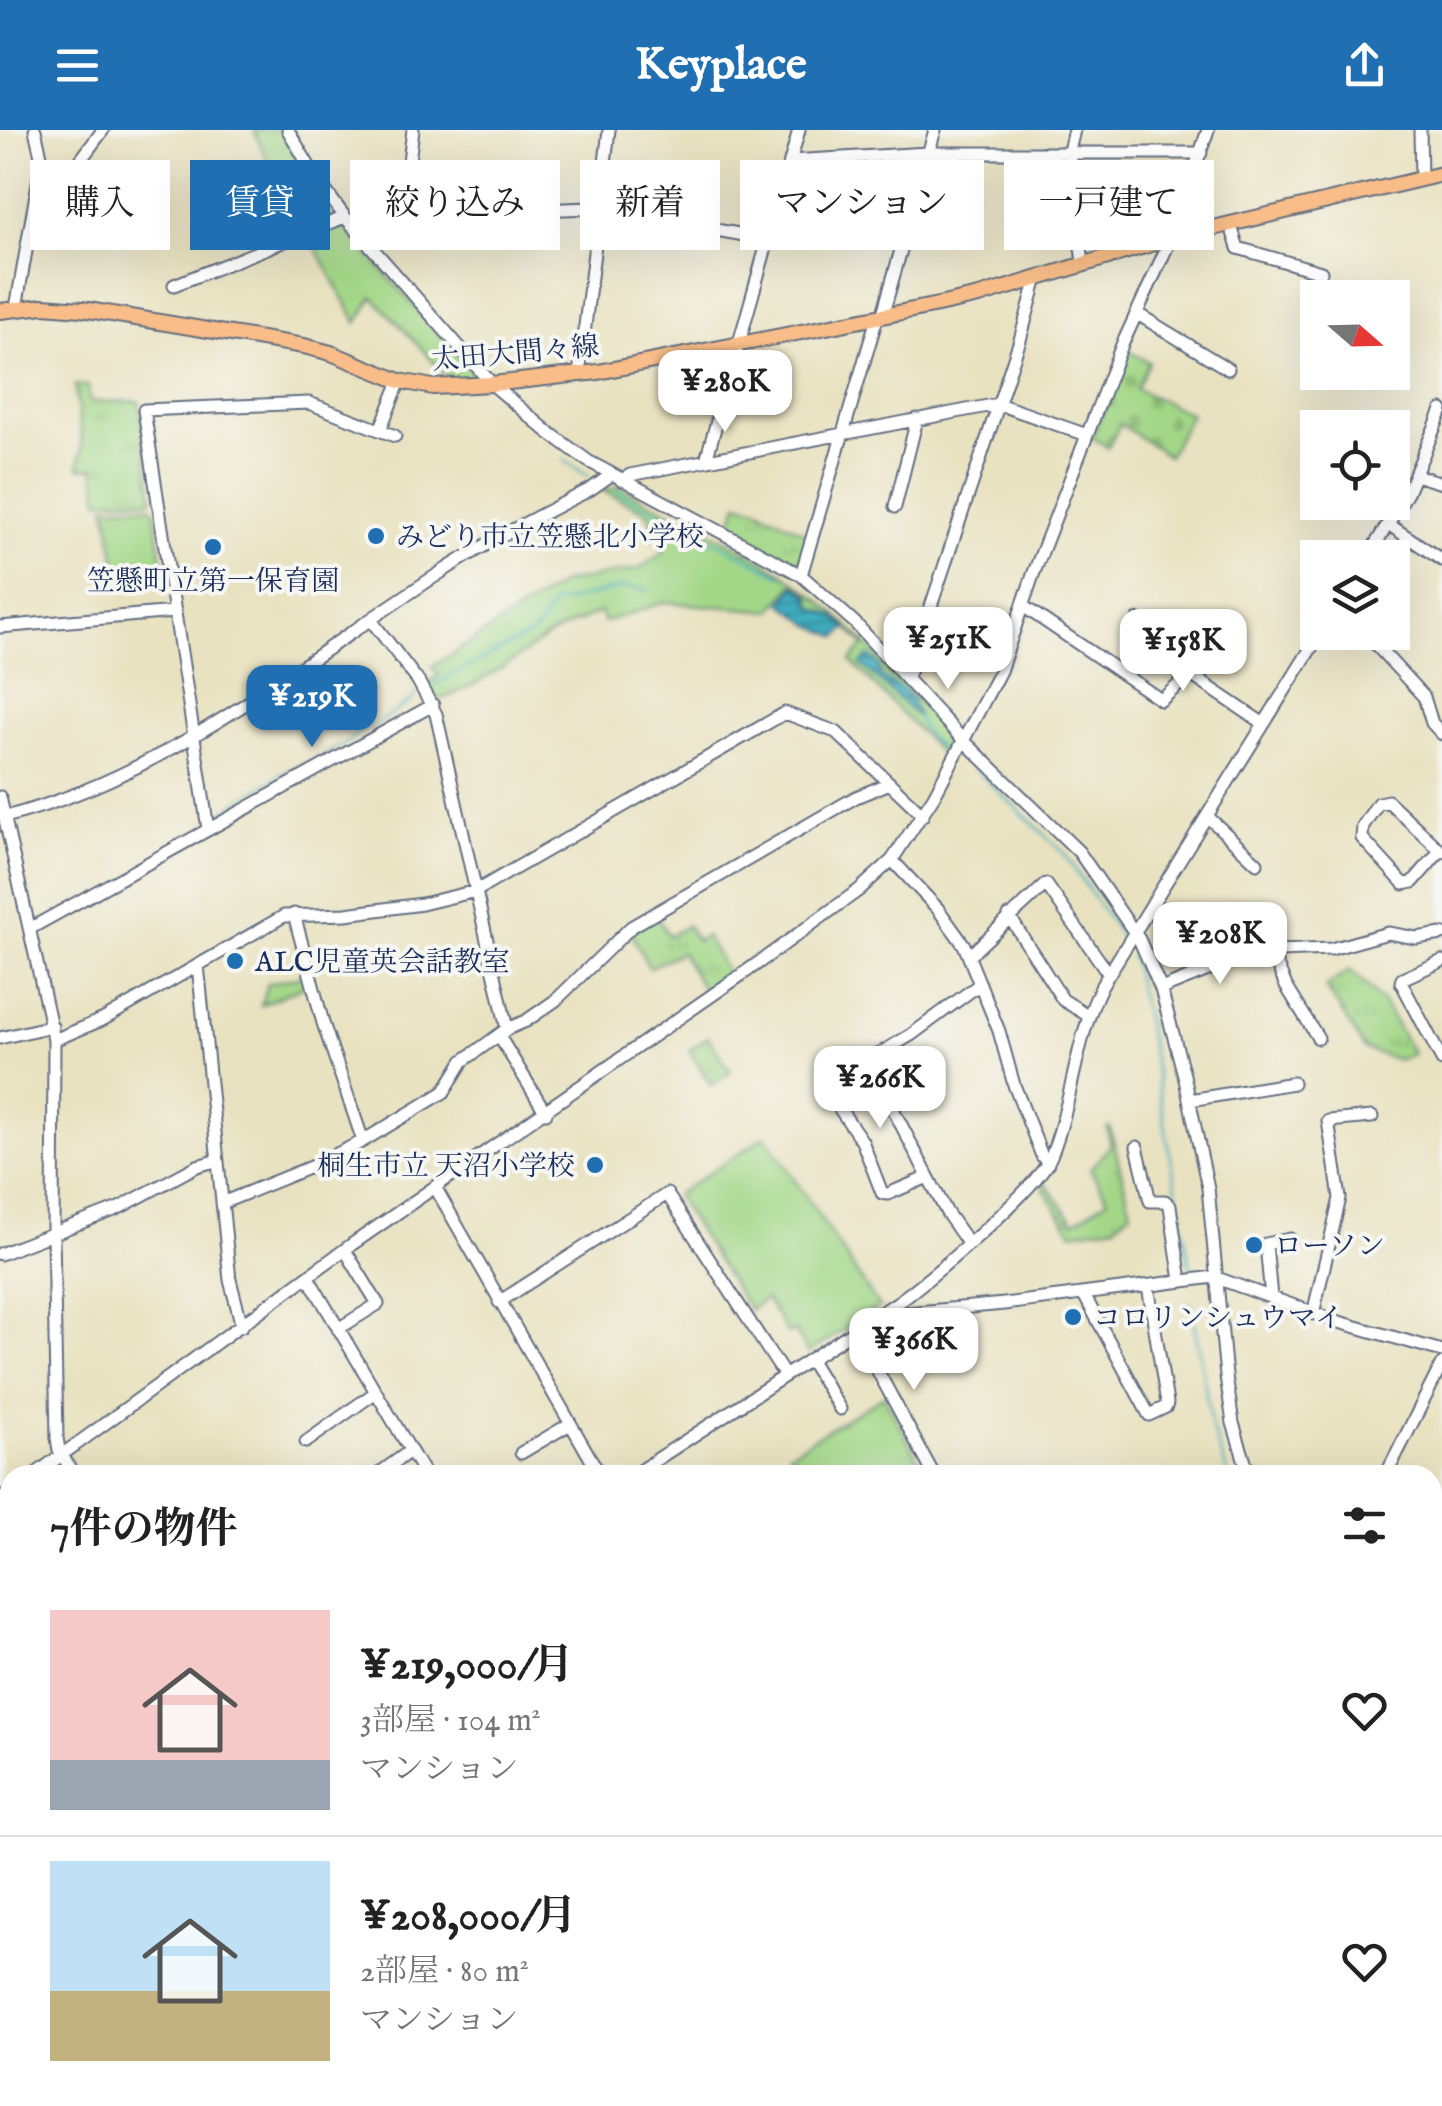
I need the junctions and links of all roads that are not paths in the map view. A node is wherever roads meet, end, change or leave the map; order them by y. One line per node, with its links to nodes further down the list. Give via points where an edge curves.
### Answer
1 (35, 130): 14 (street)
2 (103, 130): 15 (street)
3 (288, 130): 23 (street)
4 (413, 130): 16 (street)
5 (609, 130): 17 (street)
6 (799, 130): 18 (street)
7 (935, 130): 12 (street)
8 (1074, 130): 11 (street)
9 (1208, 130): 13 (street)
10 (1420, 130): 22 (street)
11 (1069, 152): 12 (street); 13 (street); 32 (street)
12 (928, 153): 19 (street); 39 (street)
13 (1201, 153): 20 (street)
14 (41, 160)
15 (81, 160)
16 (409, 160)
17 (605, 160)
18 (790, 160)
19 (807, 160)
20 (1199, 160)
21 (1442, 174): 22 (main road, 太田大間々線)
22 (1421, 178): 25 (main road, 太田大間々線)
23 (347, 219): 24 (street); 35 (street); 44 (street)
24 (350, 219)
25 (1230, 222): 26 (main road, 太田大間々線); 33 (street, via 1238,248)
26 (1214, 226)
27 (30, 234): 36 (street)
28 (594, 250): 42 (street)
29 (764, 250): 40 (street)
30 (1130, 250): 32 (main road, 太田大間々線)
31 (1165, 250): 38 (street)
32 (1083, 264): 34 (main road, 太田大間々線)
33 (1321, 272)
34 (1037, 278): 39 (main road, 太田大間々線); 45 (street)
35 (174, 285)
36 (16, 308): 37 (main road, 太田大間々線); 43 (main road, 太田大間々線, via 82,308 289,343)
37 (0, 311)
38 (1136, 313): 41 (street); 50 (street)
39 (880, 317): 40 (main road, 太田大間々線); 49 (street)
40 (737, 345): 42 (main road, 太田大間々線); 52 (street)
41 (1228, 369)
42 (579, 375): 44 (main road, 太田大間々線)
43 (400, 381): 44 (main road, 太田大間々線); 48 (street)
44 (492, 384): 54 (street)
45 (998, 404): 47 (street); 50 (street); 68 (street)
46 (1442, 410): 53 (street)
47 (917, 419): 49 (street); 56 (street)
48 (380, 430): 51 (street); 62 (street, via 310,404 144,410)
49 (845, 432): 52 (street); 60 (street)
50 (1087, 435): 61 (street)
51 (396, 436)
52 (706, 460): 54 (street)
53 (1416, 475): 55 (street); 57 (street)
54 (616, 477): 60 (street); 63 (street, via 448,568)
55 (1442, 483)
56 (895, 507)
57 (1388, 524): 58 (street); 59 (street)
58 (1379, 540)
59 (1442, 560)
60 (802, 575): 68 (street)
61 (1023, 606): 69 (street, via 1161,700); 74 (street, via 1000,671)
62 (174, 612): 65 (street); 73 (street)
63 (370, 620): 70 (street); 73 (street)
64 (1138, 620): 71 (street, via 1195,660 1197,679)
65 (0, 627)
66 (1310, 650): 71 (street)
67 (1381, 650): 72 (street, via 1421,693)
68 (907, 678): 74 (street)
69 (1182, 682)
70 (432, 705): 79 (street); 83 (street)
71 (1264, 724): 78 (street)
72 (1442, 734)
73 (193, 738): 76 (street, via 86,788); 79 (street)
74 (964, 740): 77 (street); 88 (street, via 1070,840)
75 (890, 783): 77 (street); 83 (street, via 836,732 785,713); 99 (street, via 642,920 556,1000)
76 (2, 807): 86 (street)
77 (923, 815): 81 (street)
78 (1207, 816): 82 (street); 88 (street)
79 (208, 829): 86 (street)
80 (1441, 852): 80 (street, via 1384,800 1362,830 1404,884)
81 (892, 860): 91 (street, via 952,926); 107 (street)
82 (1256, 863)
83 (476, 891): 84 (street, via 346,914); 99 (street)
84 (294, 914): 93 (street); 109 (street)
85 (1009, 916): 91 (street); 94 (street, via 1046,884); 97 (street, via 1063,1000)
86 (31, 928): 98 (street)
87 (1442, 932): 89 (street); 90 (street)
88 (1134, 933): 94 (street); 96 (street)
89 (1271, 951): 96 (street, via 1242,955); 101 (street)
90 (1442, 952)
91 (969, 956): 95 (street)
92 (1442, 962): 103 (street, via 1401,982)
93 (198, 965): 102 (street); 111 (street)
94 (1108, 973): 97 (street)
95 (980, 984): 104 (street); 112 (street)
96 (1161, 989): 106 (street)
97 (1089, 1016): 112 (street)
98 (52, 1026): 100 (street); 102 (street)
99 (504, 1032): 107 (street); 109 (street, via 464,1062 444,1092)
100 (0, 1038)
101 (1318, 1038)
102 (54, 1040): 116 (street)
103 (1442, 1060)
104 (868, 1062): 113 (street); 113 (street, via 824,1086 862,1141 882,1193)
105 (1293, 1083): 106 (street)
106 (1190, 1100): 121 (street, via 1208,1188)
107 (546, 1112): 114 (street)
108 (1372, 1118): 129 (street, via 1328,1121 1340,1198)
109 (363, 1141): 115 (street)
110 (1138, 1147): 123 (street, via 1150,1201 1170,1206)
111 (215, 1161): 115 (street); 116 (street)
112 (1048, 1163): 118 (street)
113 (928, 1177): 118 (street)
114 (435, 1188): 119 (street); 127 (street)
115 (222, 1203): 130 (street)
116 (53, 1234): 120 (street); 143 (street)
117 (1290, 1239): 126 (street, via 1266,1244)
118 (968, 1244): 128 (street)
119 (345, 1250): 122 (street); 131 (street, via 378,1304)
120 (0, 1254)
121 (1214, 1277): 123 (street); 126 (street); 151 (street)
122 (308, 1278): 130 (street); 131 (street)
123 (1182, 1281): 124 (street)
124 (1148, 1286): 125 (street); 125 (street, via 1167,1403 1153,1414)
125 (1084, 1295): 128 (street)
126 (1272, 1298): 129 (street)
127 (499, 1302): 136 (street, via 667,1194); 139 (street)
128 (885, 1312): 132 (street)
129 (1312, 1314): 133 (street)
130 (242, 1326): 143 (street)
131 (338, 1329): 137 (street)
132 (856, 1331): 134 (street); 150 (street)
133 (1442, 1351)
134 (810, 1360): 136 (street); 138 (street)
135 (1442, 1364): 152 (street)
136 (786, 1376): 149 (street)
137 (376, 1392): 140 (street); 141 (street)
138 (840, 1410)
139 (570, 1424): 142 (street); 148 (street)
140 (306, 1442)
141 (410, 1451): 146 (street); 147 (street)
142 (522, 1453)
143 (62, 1456): 144 (street); 145 (street)
144 (49, 1465)
145 (68, 1465)
146 (391, 1465)
147 (419, 1465)
148 (594, 1465)
149 (649, 1465)
150 (929, 1465)
151 (1246, 1465)
152 (1391, 1465)

